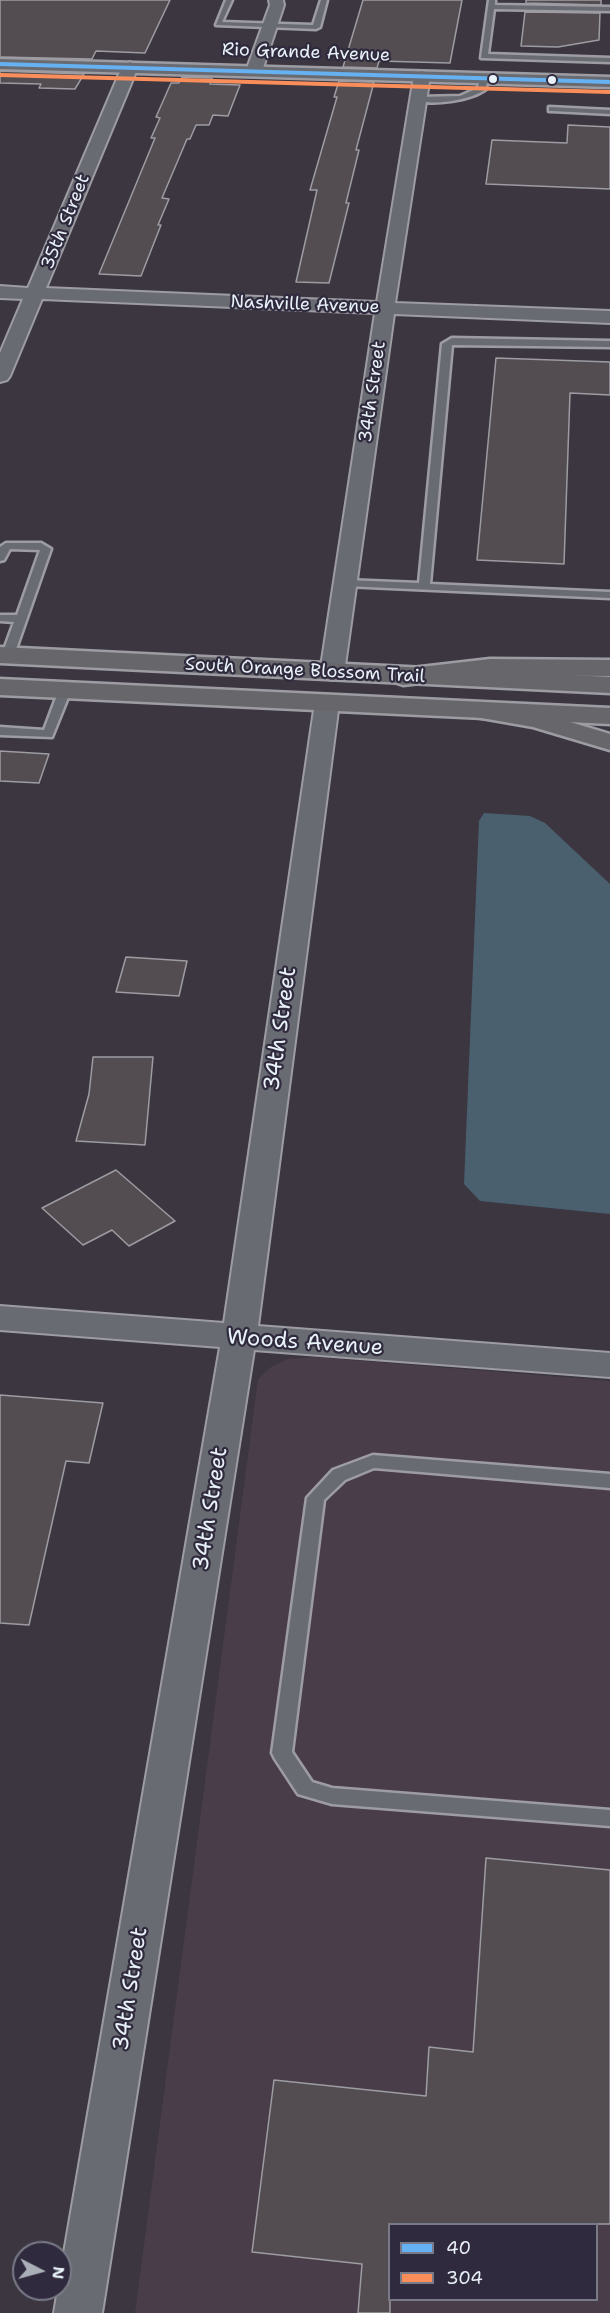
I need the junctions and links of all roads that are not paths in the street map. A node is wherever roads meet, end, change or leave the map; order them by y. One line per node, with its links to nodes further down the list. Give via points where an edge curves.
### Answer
1 (229, 0): 6 (lane, via 218,24)
2 (276, 0): 6 (street)
3 (324, 0): 6 (lane, via 316,27)
4 (492, 3): 5 (lane); 7 (lane, via 484,56)
5 (610, 9)
6 (270, 26): 10 (street)
7 (610, 60)
8 (0, 64): 9 (street, Rio Grande Avenue)
9 (130, 67): 10 (street, Rio Grande Avenue); 18 (street, 35th Street)
10 (254, 71): 11 (street, Rio Grande Avenue)
11 (422, 76): 12 (street, Rio Grande Avenue); 14 (street, 34th Street)
12 (483, 78): 13 (street, Rio Grande Avenue); 14 (lane, via 482,89 471,95)
13 (610, 82)
14 (418, 99): 19 (street, 34th Street)
15 (552, 109): 16 (lane)
16 (610, 112)
17 (0, 292): 18 (street, Nashville Avenue)
18 (36, 294): 19 (street, Nashville Avenue); 22 (street, 35th Street)
19 (385, 308): 20 (street, Nashville Avenue); 24 (street, 34th Street)
20 (610, 317)
21 (610, 344): 25 (lane, via 447,344)
22 (0, 376)
23 (0, 558): 28 (lane, via 6,546 45,549)
24 (345, 583): 25 (lane); 36 (street, 34th Street)
25 (424, 586): 26 (lane)
26 (610, 595)
27 (0, 618): 28 (lane)
28 (21, 619): 29 (lane)
29 (2, 660): 36 (main road)
30 (610, 668): 31 (main road, via 499,666)
31 (403, 676): 33 (main road, South Orange Blossom Trail); 36 (main road, South Orange Blossom Trail)
32 (610, 678): 33 (main road)
33 (483, 679): 34 (main road, South Orange Blossom Trail)
34 (610, 685)
35 (0, 687): 37 (main road, South Orange Blossom Trail)
36 (330, 688): 37 (main road, South Orange Blossom Trail); 38 (main road, South Orange Blossom Trail); 43 (street, 34th Street)
37 (65, 690): 40 (lane, via 48,734)
38 (485, 711): 39 (main road, South Orange Blossom Trail); 41 (main road, via 537,720)
39 (610, 716)
40 (0, 731)
41 (610, 742)
42 (0, 1318): 43 (street, Woods Avenue)
43 (238, 1338): 44 (street, Woods Avenue); 47 (street, 34th Street)
44 (610, 1365)
45 (610, 1481): 46 (lane, via 373,1461 339,1475 316,1498 282,1753 305,1788 332,1796)
46 (610, 1818)
47 (78, 2313)

